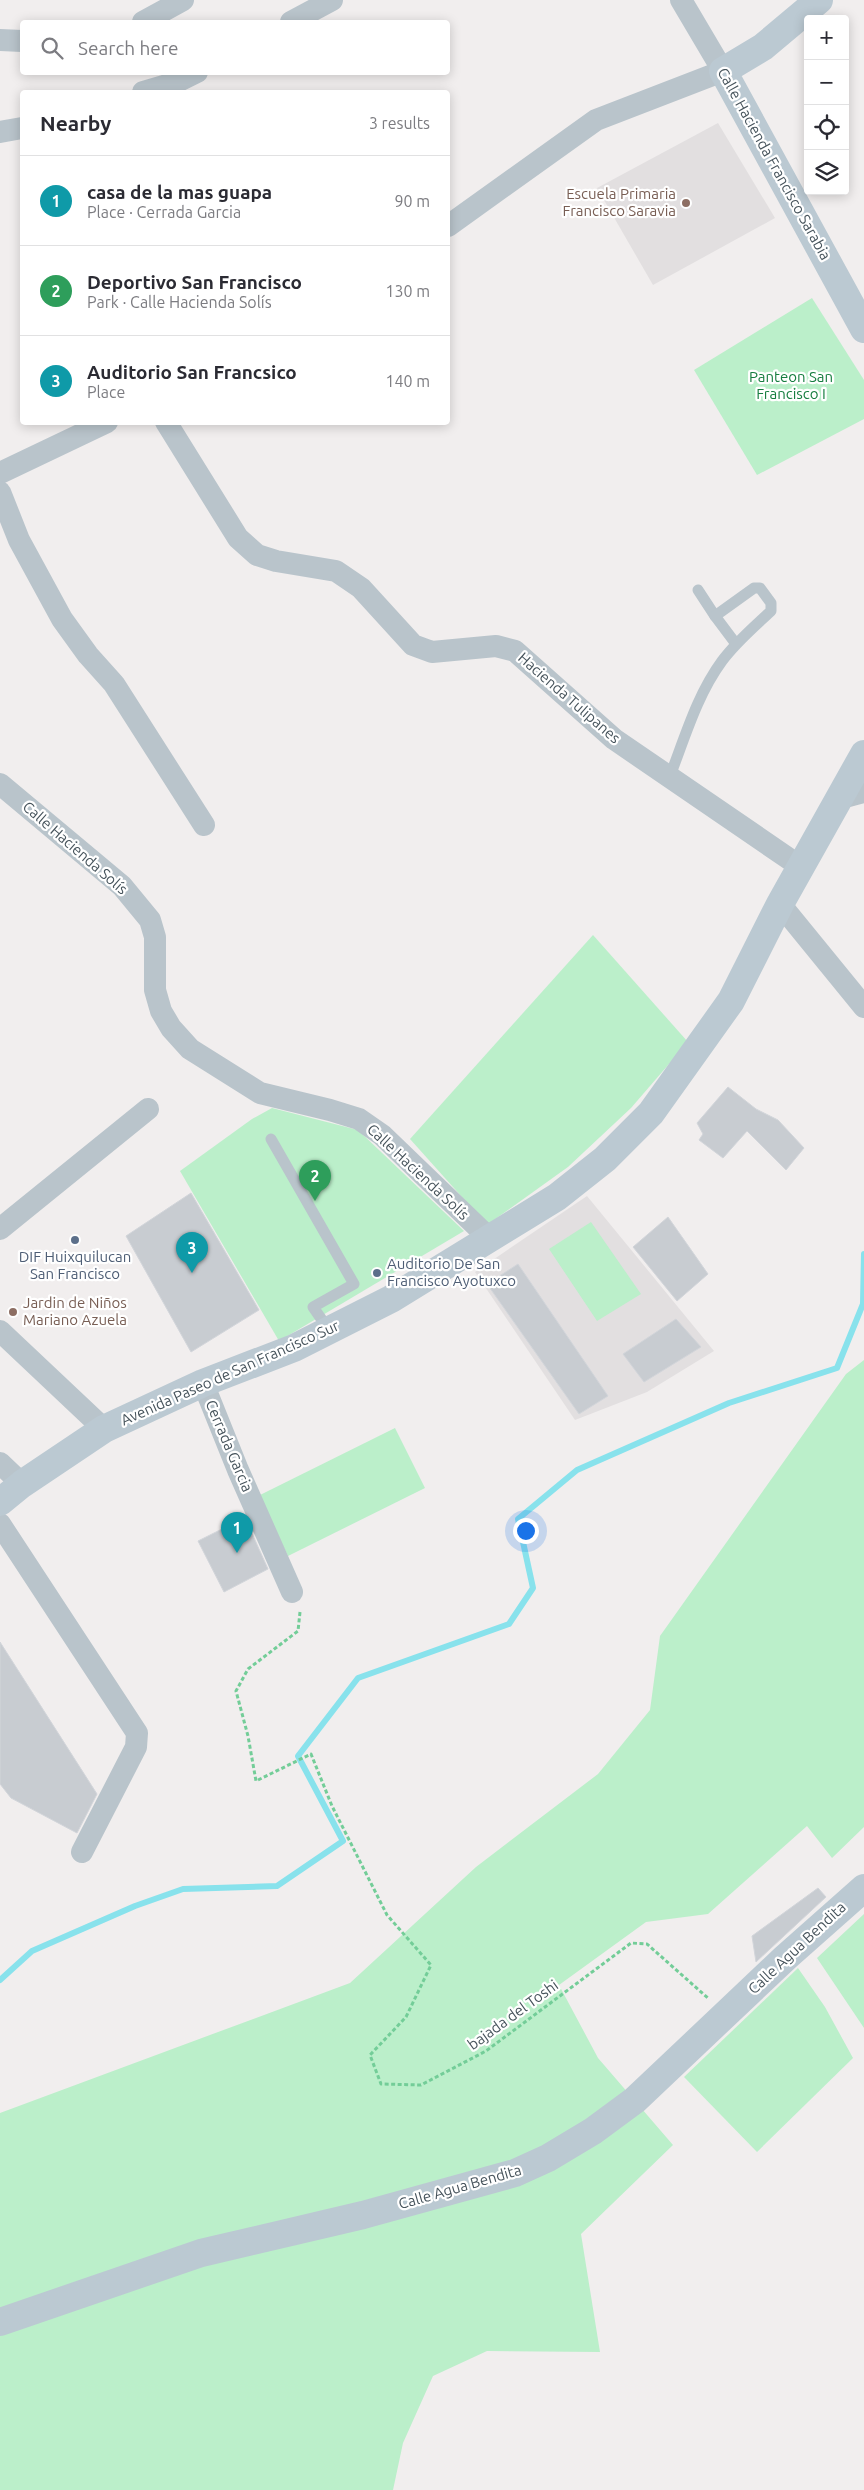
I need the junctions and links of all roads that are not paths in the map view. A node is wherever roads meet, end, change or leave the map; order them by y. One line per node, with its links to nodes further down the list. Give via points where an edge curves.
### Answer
1 (183, 0): 5 (street)
2 (332, 0): 6 (street)
3 (681, 0): 9 (street, Calle Hacienda Francisco Sarabia)
4 (819, 0): 9 (main road, via 763,47)
5 (146, 20)
6 (295, 20)
7 (0, 40): 8 (street)
8 (20, 41)
9 (723, 71): 14 (street, via 596,120); 15 (main road, Calle Hacienda Francisco Sarabia)
10 (191, 75): 11 (street)
11 (151, 90)
12 (20, 128): 13 (street)
13 (0, 132)
14 (450, 225)
15 (856, 294): 16 (main road, Calle Hacienda Francisco Sarabia)
16 (864, 328)
17 (101, 425): 19 (street)
18 (168, 425): 25 (street, Hacienda Tulipanes, via 238,538 257,555 336,570 360,588 413,645 432,652 496,646 515,651 614,740)
19 (0, 473)
20 (0, 492): 28 (street, via 19,540 62,619 88,656 114,684)
21 (698, 590): 22 (lane)
22 (715, 616): 23 (lane); 23 (lane, via 754,588 760,588 771,603 771,611)
23 (736, 644): 25 (lane, via 702,693)
24 (864, 754): 27 (main road)
25 (670, 776): 29 (street, Hacienda Tulipanes)
26 (0, 784): 35 (street, Calle Hacienda Solís, via 122,886 150,920 155,937 155,990 161,1011 170,1028 190,1049 260,1093 359,1119 382,1135)
27 (852, 795): 29 (main road)
28 (204, 825)
29 (800, 866): 30 (main road)
30 (780, 904): 31 (street); 35 (main road, Avenida Paseo de San Francisco Sur, via 732,1001 650,1113 605,1158 564,1192)
31 (864, 1007)
32 (148, 1109): 34 (street)
33 (272, 1139): 36 (lane, via 354,1284 313,1307)
34 (0, 1229)
35 (490, 1239): 36 (main road, Avenida Paseo de San Francisco Sur, via 391,1299)
36 (329, 1330): 38 (main road, Avenida Paseo de San Francisco Sur, via 294,1348)
37 (0, 1331): 39 (street)
38 (203, 1383): 39 (main road, Avenida Paseo de San Francisco Sur); 44 (street, Cerrada Garcia)
39 (104, 1429): 41 (main road, Avenida Paseo de San Francisco Sur)
40 (0, 1463): 41 (street)
41 (22, 1484): 42 (main road, Avenida Paseo de San Francisco Sur)
42 (0, 1502)
43 (0, 1524): 45 (street, via 137,1733 136,1747)
44 (292, 1592)
45 (82, 1852)
46 (864, 1888): 47 (main road, Calle Agua Bendita, via 635,2100 548,2158 515,2173 363,2215 202,2253)
47 (0, 2322)

